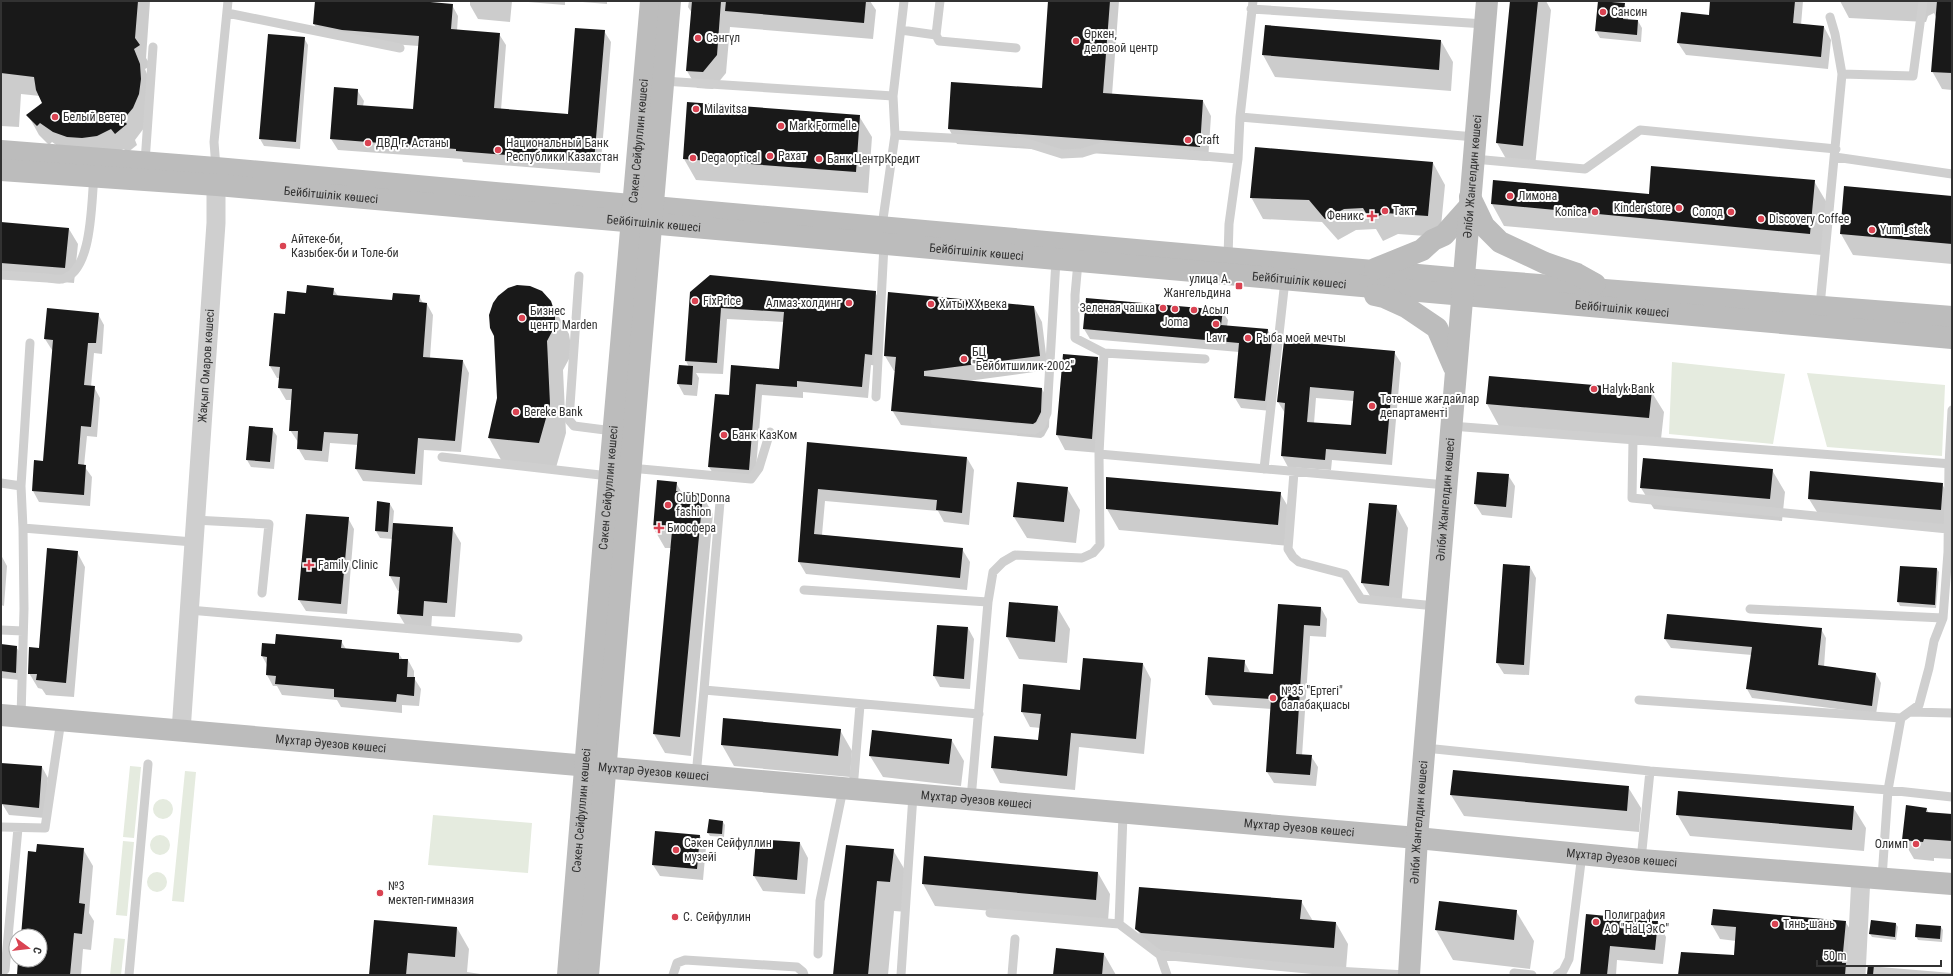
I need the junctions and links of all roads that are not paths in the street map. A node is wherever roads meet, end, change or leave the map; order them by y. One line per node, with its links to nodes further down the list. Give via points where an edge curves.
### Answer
1 (228, 1): 9 (lane, Жақып Омаров көшесі)
2 (651, 1): 33 (main road, Сәкен Сейфуллин көшесі)
3 (670, 1): 18 (main road, Сәкен Сейфуллин көшесі)
4 (904, 1): 12 (lane)
5 (940, 1): 13 (lane)
6 (1487, 1): 11 (main road, Әліби Жангелдин көшесі)
7 (1923, 1): 17 (lane, via 1913,76)
8 (1252, 5): 11 (lane); 20 (lane)
9 (227, 13): 15 (lane); 31 (lane, Жақып Омаров көшесі, via 214,142)
10 (1830, 17): 17 (lane)
11 (1485, 24): 22 (main road, Әліби Жангелдин көшесі)
12 (901, 30): 13 (lane); 19 (lane)
13 (936, 35): 16 (lane, via 939,41)
14 (152, 47): 27 (lane)
15 (400, 48)
16 (1016, 48)
17 (1842, 74): 24 (lane)
18 (663, 81): 19 (lane); 33 (main road, Сәкен Сейфуллин көшесі)
19 (893, 96): 21 (lane)
20 (1240, 117): 22 (lane); 25 (lane)
21 (895, 135): 25 (lane, via 1024,142 1062,154 1082,153 1101,147); 34 (lane)
22 (1475, 136): 26 (main road, Әліби Жангелдин көшесі)
23 (1, 151): 27 (main road, Бейбітшілік көшесі)
24 (1836, 153): 26 (lane, via 1640,130 1586,169); 29 (lane); 45 (lane)
25 (1238, 159): 35 (lane)
26 (1473, 159): 32 (main road, Әліби Жангелдин көшесі)
27 (145, 162): 31 (main road, Бейбітшілік көшесі)
28 (1, 170): 30 (main road, Бейбітшілік көшесі)
29 (1952, 174)
30 (94, 175): 31 (main road, Бейбітшілік көшесі); 39 (lane, via 89,232 81,263 73,273 62,279)
31 (216, 177): 33 (main road, Бейбітшілік көшесі); 70 (street, Жақып Омаров көшесі, via 216,223)
32 (1470, 202): 38 (main road, via 1444,235 1433,240 1422,250); 43 (main road, Әліби Жангелдин көшесі); 44 (main road, via 1484,226 1500,242 1545,264 1577,274)
33 (641, 214): 34 (main road, Бейбітшілік көшесі); 56 (main road, Сәкен Сейфуллин көшесі); 62 (main road, Сәкен Сейфуллин көшесі)
34 (883, 236): 35 (main road, Бейбітшілік көшесі); 36 (main road, Бейбітшілік көшесі); 52 (lane)
35 (1228, 258): 38 (main road, Бейбітшілік көшесі)
36 (1056, 260): 37 (main road, Бейбітшілік көшесі); 54 (lane, via 1047,413 1041,426 1034,430)
37 (1078, 262): 41 (main road, Бейбітшілік көшесі); 49 (lane, via 1075,338)
38 (1372, 270): 43 (main road, Бейбітшілік көшесі)
39 (1, 275)
40 (579, 276): 56 (lane, via 569,420 574,426)
41 (1285, 280): 42 (main road, Бейбітшілік көшесі); 63 (lane)
42 (1330, 284): 43 (main road, Бейбітшілік көшесі); 51 (main road, via 1352,292 1384,297 1406,307 1437,328)
43 (1462, 287): 44 (main road, Бейбітшілік көшесі); 47 (main road, Бейбітшілік көшесі); 51 (main road, Әліби Жангелдин көшесі)
44 (1605, 290): 45 (main road, Бейбітшілік көшесі)
45 (1820, 306): 46 (main road, Бейбітшілік көшесі)
46 (1952, 317)
47 (1952, 338)
48 (30, 342): 68 (lane)
49 (1104, 352): 50 (lane); 59 (lane)
50 (1205, 359)
51 (1455, 370): 55 (main road, Әліби Жангелдин көшесі)
52 (876, 396)
53 (1952, 410): 61 (lane)
54 (935, 421)
55 (1451, 426): 58 (lane); 67 (main road, Әліби Жангелдин көшесі)
56 (613, 431): 65 (main road, Сәкен Сейфуллин көшесі)
57 (770, 432): 62 (lane, via 759,468 751,479)
58 (1633, 440): 61 (lane); 72 (lane, via 1632,498)
59 (1099, 454): 63 (lane); 77 (lane, via 1100,545 1093,553 1082,558 1015,555 993,572)
60 (442, 457): 65 (lane)
61 (1950, 464): 72 (lane)
62 (630, 468): 97 (main road, Сәкен Сейфуллин көшесі)
63 (1264, 469): 64 (lane)
64 (1294, 472): 67 (lane); 78 (lane, via 1288,549 1293,557 1299,562 1344,574 1361,599)
65 (609, 476): 97 (main road, Сәкен Сейфуллин көшесі)
66 (1, 483): 68 (lane)
67 (1446, 485): 78 (main road, Әліби Жангелдин көшесі)
68 (21, 486): 71 (lane)
69 (720, 502): 85 (lane)
70 (194, 520): 73 (street, Жақып Омаров көшесі); 76 (lane, via 269,524)
71 (23, 528): 73 (lane); 83 (lane)
72 (1948, 529): 74 (lane)
73 (193, 542): 80 (street, Жақып Омаров көшесі)
74 (1950, 552): 81 (lane)
75 (804, 590): 77 (lane)
76 (262, 593)
77 (988, 602): 90 (lane)
78 (1436, 606): 95 (main road, Әліби Жангелдин көшесі)
79 (1750, 609): 81 (lane)
80 (189, 610): 84 (lane); 94 (street, Жақып Омаров көшесі)
81 (1942, 618): 88 (lane, via 1919,705)
82 (1, 630): 83 (lane)
83 (23, 631): 91 (lane)
84 (518, 638)
85 (704, 690): 87 (lane); 99 (lane)
86 (1639, 700): 92 (lane)
87 (860, 705): 90 (lane); 100 (lane)
88 (1910, 712): 89 (lane); 92 (lane)
89 (1952, 713)
90 (979, 714): 104 (lane)
91 (11, 716): 93 (main road, Мұхтар Әуезов көшесі)
92 (1901, 718): 101 (lane)
93 (61, 720): 94 (main road, Мұхтар Әуезов көшесі); 107 (lane, via 46,828)
94 (181, 730): 97 (main road, Мұхтар Әуезов көшесі)
95 (1425, 748): 98 (lane); 108 (main road, Әліби Жангелдин көшесі)
96 (148, 764): 122 (lane)
97 (595, 767): 99 (main road, Мұхтар Әуезов көшесі); 123 (main road, Сәкен Сейфуллин көшесі); 124 (main road, Сәкен Сейфуллин көшесі)
98 (1650, 771): 101 (lane); 110 (lane)
99 (696, 776): 100 (main road, Мұхтар Әуезов көшесі)
100 (848, 790): 102 (main road, Мұхтар Әуезов көшесі); 117 (lane, via 820,901)
101 (1888, 790): 103 (lane); 111 (lane)
102 (913, 795): 104 (main road, Мұхтар Әуезов көшесі); 127 (lane)
103 (1952, 797)
104 (970, 800): 105 (main road, Мұхтар Әуезов көшесі)
105 (1123, 814): 108 (main road, Мұхтар Әуезов көшесі); 115 (lane)
106 (1, 827): 107 (lane)
107 (18, 828): 114 (lane)
108 (1417, 838): 109 (main road, Мұхтар Әуезов көшесі); 131 (main road, Әліби Жангелдин көшесі)
109 (1582, 854): 110 (main road, Мұхтар Әуезов көшесі); 133 (lane, via 1569,959 1563,971)
110 (1642, 860): 111 (main road, Мұхтар Әуезов көшесі)
111 (1871, 877): 112 (main road, Мұхтар Әуезов көшесі); 134 (street)
112 (1952, 884)
113 (990, 913): 115 (lane)
114 (5, 917): 119 (lane, via 5,970)
115 (1119, 924): 118 (lane)
116 (1015, 939): 128 (lane)
117 (818, 954)
118 (1160, 955): 120 (lane); 129 (lane)
119 (1, 969)
120 (1317, 973): 130 (lane)
121 (1514, 973): 132 (lane)
122 (129, 975)
123 (568, 975)
124 (588, 975)
125 (673, 975): 126 (lane, via 677,963 685,960 797,968)
126 (804, 975)
127 (901, 975)
128 (1012, 975)
129 (1167, 975)
130 (1406, 975)
131 (1409, 975)
132 (1532, 975)
133 (1557, 975)
134 (1856, 975)

